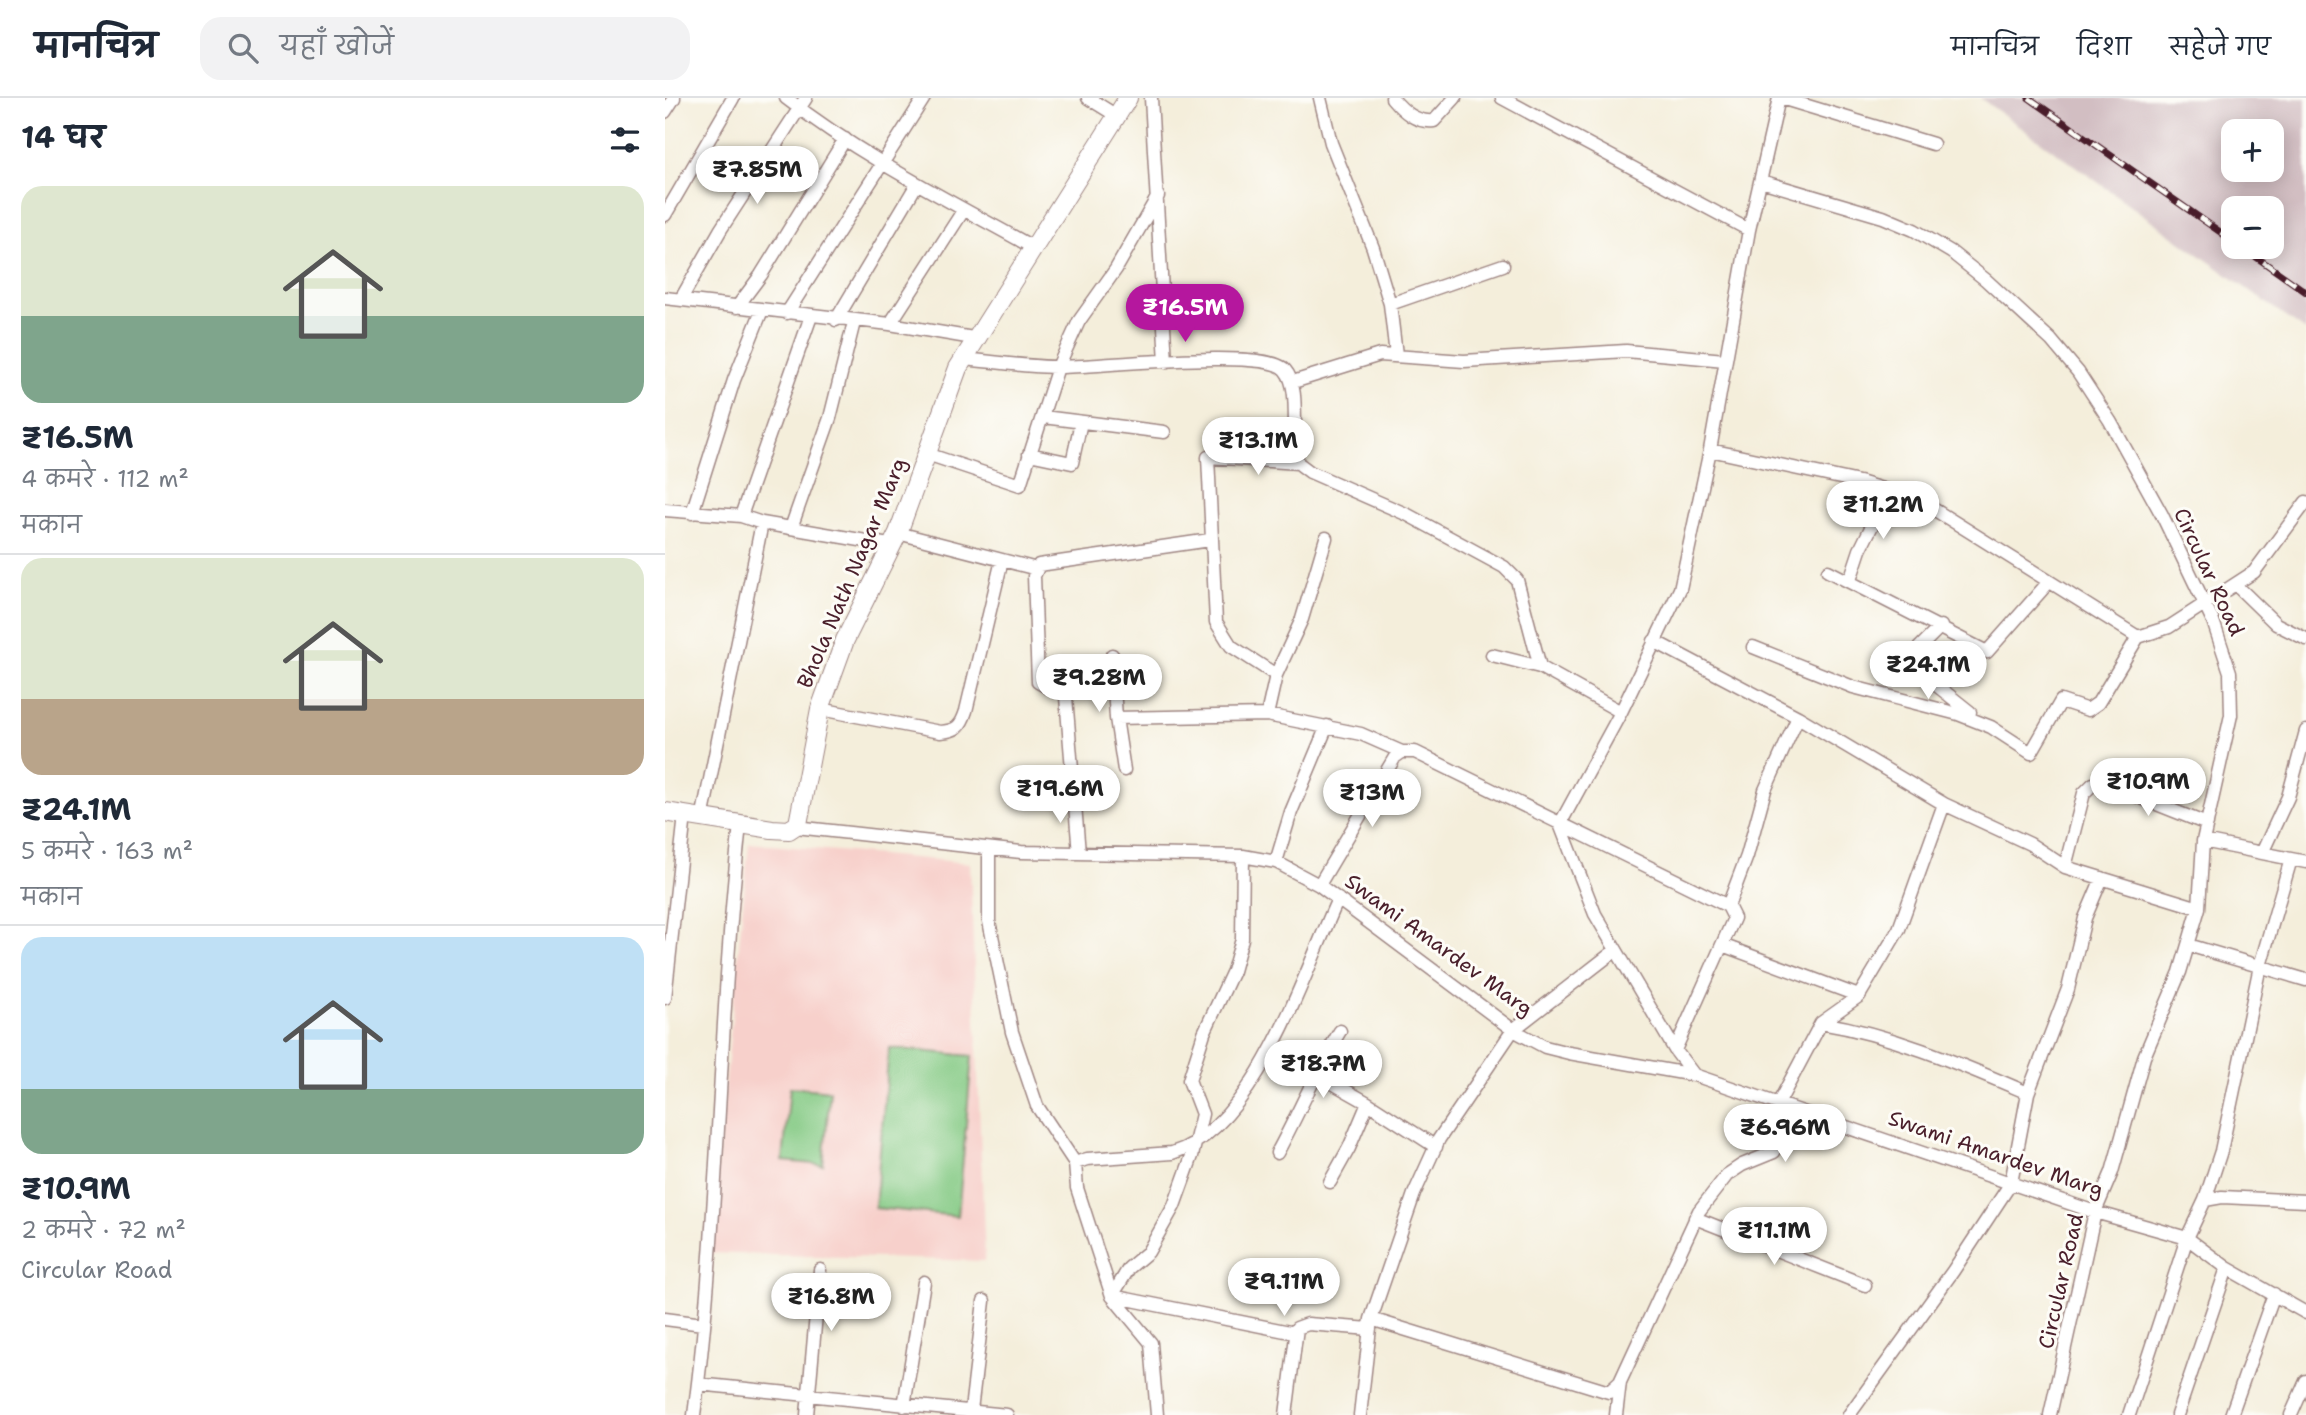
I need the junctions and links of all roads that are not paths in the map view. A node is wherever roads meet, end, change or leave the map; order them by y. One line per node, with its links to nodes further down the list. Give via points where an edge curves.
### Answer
1 (733, 98): 21 (street)
2 (786, 98): 12 (street)
3 (924, 98): 16 (street)
4 (1088, 98): 13 (street)
5 (1128, 98): 13 (street, Bhola Nath Nagar Marg)
6 (1151, 98): 19 (street)
7 (1320, 98): 27 (street, via 1331,143)
8 (1392, 98): 9 (street, via 1410,116 1425,122 1434,121)
9 (1455, 98)
10 (1501, 98): 22 (street)
11 (1780, 98): 15 (street); 17 (street)
12 (803, 103): 14 (street); 26 (street)
13 (1117, 116): 23 (street, Bhola Nath Nagar Marg)
14 (845, 139): 16 (street); 28 (street)
15 (1933, 144)
16 (881, 163): 18 (street); 30 (street)
17 (1761, 181): 22 (street); 65 (street, Circular Road, via 1914,230 1951,252 2020,311 2078,372 2110,421)
18 (917, 184): 20 (street); 32 (street)
19 (1158, 196): 39 (street); 40 (street, via 1079,321)
20 (963, 211): 23 (street); 34 (street)
21 (665, 215)
22 (1749, 230): 38 (street)
23 (1034, 248): 35 (street, Bhola Nath Nagar Marg)
24 (1503, 265): 27 (street)
25 (665, 298): 26 (street)
26 (681, 299): 28 (street)
27 (1390, 304): 36 (street)
28 (737, 307): 29 (street)
29 (762, 310): 30 (street); 51 (street, via 734,380)
30 (787, 313): 31 (street)
31 (810, 316): 32 (street); 53 (street)
32 (836, 320): 33 (street)
33 (854, 322): 34 (street); 55 (street, via 830,418)
34 (890, 324): 35 (street)
35 (979, 339): 37 (street, Bhola Nath Nagar Marg)
36 (1396, 355): 38 (street, via 1464,361 1626,351); 41 (street, via 1380,355)
37 (964, 359): 40 (street); 46 (street, Bhola Nath Nagar Marg)
38 (1725, 360): 45 (street)
39 (1166, 362): 40 (street); 41 (street, via 1236,358 1272,362 1284,368)
40 (1058, 367): 42 (street)
41 (1293, 382): 48 (street)
42 (1043, 417): 43 (street); 47 (street)
43 (1081, 422): 44 (street); 47 (street, via 1072,463)
44 (1164, 432)
45 (1710, 450): 49 (street); 69 (street, via 1680,589)
46 (926, 454): 47 (street, via 1020,485); 57 (street, Bhola Nath Nagar Marg)
47 (1030, 454)
48 (1298, 463): 58 (street, via 1208,457); 73 (street, via 1504,567 1517,580)
49 (1889, 491): 62 (street); 63 (street, via 1938,510)
50 (2306, 502): 64 (street, via 2262,564)
51 (692, 513): 52 (street); 53 (street)
52 (666, 514)
53 (741, 516): 54 (street)
54 (762, 523): 55 (street); 89 (street)
55 (791, 528): 57 (street)
56 (1326, 538): 74 (street, via 1302,619)
57 (894, 539): 59 (street); 77 (street, Bhola Nath Nagar Marg, via 845,640)
58 (1210, 540): 60 (street, via 1046,563); 74 (street, via 1216,622 1222,636)
59 (1002, 560): 60 (street); 77 (street, via 966,711 954,731)
60 (1037, 569): 76 (street, via 1037,677 1041,686)
61 (1828, 570): 62 (street)
62 (1850, 580): 66 (street)
63 (2047, 583): 66 (street, via 1987,652); 67 (street)
64 (2236, 585): 65 (street); 68 (street, via 2276,624)
65 (2206, 604): 67 (street, via 2169,627); 91 (street, Circular Road, via 2230,672 2231,715)
66 (1941, 626): 79 (street, via 1912,655 1910,665)
67 (2138, 637): 70 (street, via 2098,703 2088,710 2061,701 2031,752 1991,727 1958,714 1853,687)
68 (2306, 639)
69 (1654, 641): 78 (street); 81 (street)
70 (1753, 647)
71 (1112, 655): 75 (street)
72 (1492, 655): 73 (street)
73 (1540, 667): 78 (street)
74 (1276, 675): 80 (street)
75 (1113, 679): 76 (street); 82 (street)
76 (1065, 685): 96 (street)
77 (820, 709): 93 (street, Bhola Nath Nagar Marg)
78 (1621, 712): 90 (street)
79 (1970, 712)
80 (1267, 715): 82 (street); 83 (street)
81 (1798, 717): 87 (street); 106 (street, via 1765,790)
82 (1116, 718): 86 (street)
83 (1327, 726): 85 (street, via 1361,734); 100 (street, via 1291,812)
84 (2306, 731): 97 (street, via 2288,797)
85 (1402, 752): 90 (street, via 1415,752); 104 (street)
86 (1124, 770)
87 (1944, 804): 102 (street); 113 (street, via 1899,929)
88 (665, 812): 89 (street, Swami Amardev Marg)
89 (693, 817): 92 (street, Swami Amardev Marg); 114 (street)
90 (1560, 824): 106 (street); 110 (street, via 1594,914)
91 (2207, 824): 94 (street, Circular Road); 102 (street, via 2106,784 2094,784 2084,793)
92 (740, 825): 93 (street, Swami Amardev Marg, via 772,829); 146 (street)
93 (797, 825): 95 (street, Swami Amardev Marg)
94 (2203, 841): 97 (street); 107 (street, Circular Road)
95 (989, 849): 96 (street, Swami Amardev Marg); 129 (street, via 989,920 1012,1032 1037,1106)
96 (1079, 853): 98 (street, Swami Amardev Marg)
97 (2262, 853): 99 (street)
98 (1243, 856): 100 (street, Swami Amardev Marg); 126 (street, via 1242,939 1189,1080 1202,1114)
99 (2291, 859): 101 (street); 111 (street)
100 (1276, 862): 104 (street, Swami Amardev Marg)
101 (2306, 862)
102 (2065, 867): 103 (street)
103 (2102, 878): 107 (street); 122 (street, via 2085,918 2068,989)
104 (1319, 885): 105 (street, Swami Amardev Marg)
105 (1338, 899): 116 (street, Swami Amardev Marg); 118 (street)
106 (1728, 906): 108 (street, via 1734,918)
107 (2199, 908): 109 (street, Circular Road)
108 (1723, 945): 113 (street); 119 (street)
109 (2188, 945): 111 (street); 134 (street, Circular Road, via 2144,1057 2112,1172)
110 (1616, 950): 116 (street); 119 (street)
111 (2260, 966): 112 (street); 132 (street, via 2221,1151)
112 (2306, 979)
113 (1859, 996): 115 (street)
114 (665, 998)
115 (1821, 1023): 122 (street, via 1862,1029); 124 (street)
116 (1513, 1030): 121 (street, Swami Amardev Marg, via 1545,1047 1569,1053); 127 (street)
117 (1340, 1031): 120 (street)
118 (1273, 1050): 120 (street); 126 (street, via 1224,1118)
119 (1675, 1050): 121 (street)
120 (1315, 1072): 123 (street); 128 (street)
121 (1694, 1075): 124 (street, Swami Amardev Marg)
122 (2028, 1093): 131 (street)
123 (1368, 1103): 127 (street); 130 (street)
124 (1778, 1104): 125 (street, Swami Amardev Marg)
125 (1791, 1108): 131 (street, Swami Amardev Marg); 135 (street, via 1774,1152 1727,1175)
126 (1196, 1142): 129 (street, via 1172,1153); 142 (street, via 1174,1206 1147,1252 1129,1268)
127 (1436, 1147): 147 (street, via 1414,1194)
128 (1277, 1153)
129 (1075, 1163): 142 (street, via 1077,1188)
130 (1330, 1182)
131 (2011, 1183): 134 (street, Swami Amardev Marg); 162 (street)
132 (2205, 1200): 133 (street); 136 (street)
133 (2306, 1201)
134 (2095, 1212): 136 (street, Swami Amardev Marg); 163 (street, Circular Road)
135 (1695, 1218): 140 (street); 150 (street)
136 (2187, 1238): 137 (street, Swami Amardev Marg); 164 (street)
137 (2227, 1268): 141 (street, Swami Amardev Marg); 165 (street)
138 (820, 1270): 152 (street)
139 (924, 1282): 153 (street)
140 (1865, 1285)
141 (2274, 1294): 144 (street, Swami Amardev Marg); 166 (street)
142 (1112, 1296): 148 (street); 158 (street, via 1151,1343)
143 (984, 1301): 154 (street)
144 (2306, 1313)
145 (665, 1319): 146 (street)
146 (703, 1324): 151 (street)
147 (1370, 1324): 148 (street, via 1308,1324); 150 (street, via 1601,1391 1609,1392); 160 (street)
148 (1295, 1333): 159 (street)
149 (2306, 1381): 167 (street)
150 (1620, 1382): 161 (street)
151 (698, 1384): 152 (street); 155 (street)
152 (809, 1394): 153 (street); 156 (street)
153 (897, 1409): 154 (street)
154 (971, 1410): 157 (street)
155 (694, 1415)
156 (807, 1415)
157 (1001, 1415)
158 (1157, 1415)
159 (1286, 1415)
160 (1360, 1415)
161 (1616, 1415)
162 (1849, 1415)
163 (2050, 1415)
164 (2129, 1415)
165 (2177, 1415)
166 (2231, 1415)
167 (2291, 1415)

